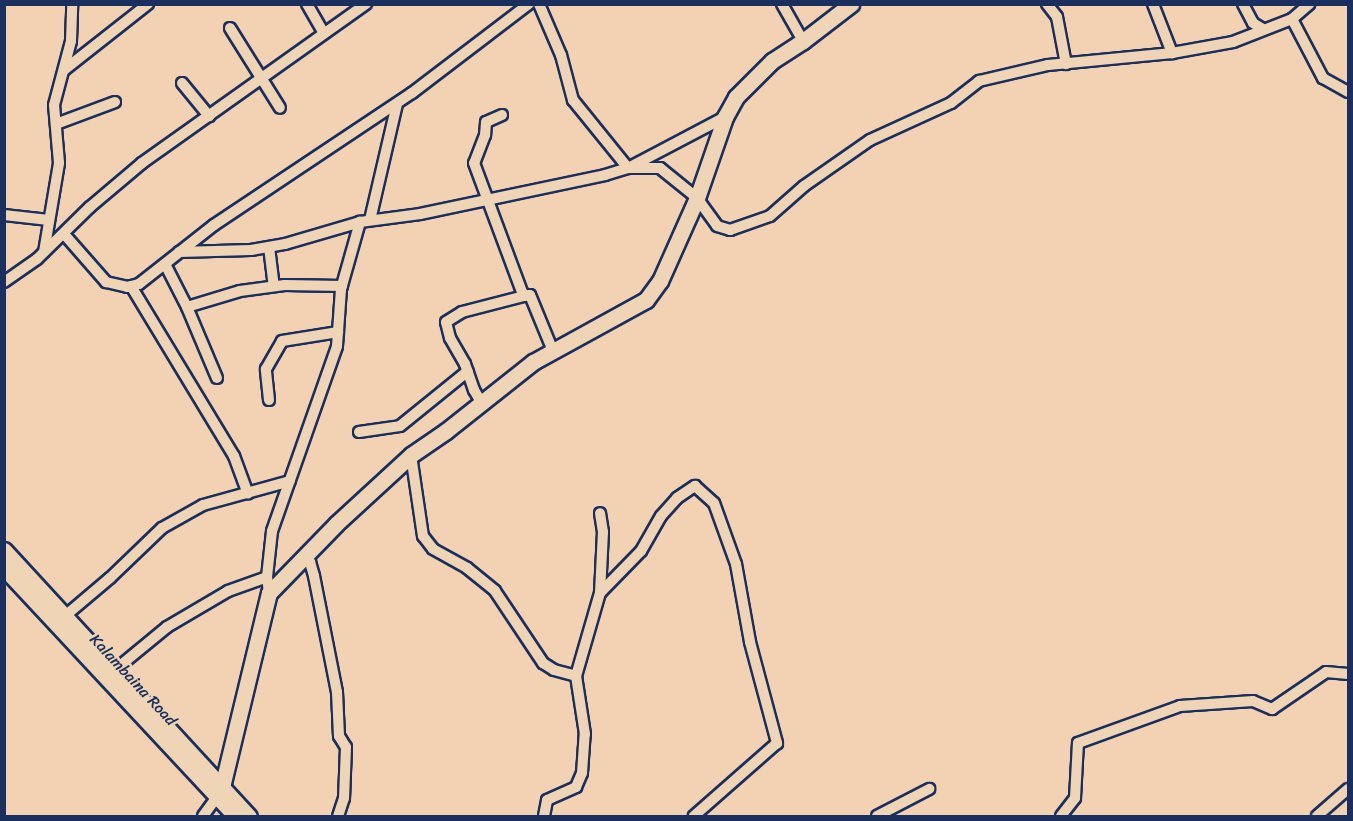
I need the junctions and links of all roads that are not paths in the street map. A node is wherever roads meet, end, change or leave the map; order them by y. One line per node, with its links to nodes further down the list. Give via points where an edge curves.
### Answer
1 (72, 4): 20 (street, via 71,41)
2 (148, 4): 20 (street)
3 (307, 4): 16 (street)
4 (366, 4): 16 (street)
5 (529, 4): 25 (street)
6 (539, 4): 31 (street, via 561,55 573,100)
7 (782, 4): 17 (street)
8 (851, 4): 17 (street)
9 (1047, 4): 19 (street, via 1057,17)
10 (1153, 4): 18 (street)
11 (1243, 4): 15 (street, via 1253,23)
12 (1309, 4): 13 (street)
13 (1292, 19): 15 (street); 23 (street, via 1323,78)
14 (230, 27): 21 (street)
15 (1263, 30): 18 (street, via 1233,42)
16 (324, 34): 21 (street)
17 (803, 41): 29 (street, via 757,74)
18 (1172, 53): 19 (street)
19 (1066, 64): 32 (street, via 979,81 951,103 870,140 804,186 770,216 749,225 730,230 717,226)
20 (64, 70): 30 (street, via 54,105)
21 (261, 79): 26 (street); 28 (street)
22 (182, 83): 28 (street)
23 (1348, 92)
24 (115, 102): 30 (street)
25 (397, 104): 36 (street); 40 (street)
26 (280, 108)
27 (502, 115): 33 (street, via 486,122 474,163)
28 (209, 116): 37 (street, via 142,163)
29 (725, 117): 31 (street); 32 (street)
30 (56, 124): 35 (street, via 58,163)
31 (628, 168): 32 (street, via 660,168); 33 (street)
32 (696, 198): 49 (street, via 660,281 646,300)
33 (487, 201): 36 (street); 46 (street)
34 (4, 215): 35 (street)
35 (49, 220): 39 (street)
36 (365, 221): 38 (street); 45 (street)
37 (64, 234): 39 (street); 43 (street, via 105,282)
38 (269, 247): 40 (street); 44 (street)
39 (44, 252): 42 (street)
40 (178, 252): 41 (street)
41 (165, 264): 43 (street); 47 (street)
42 (4, 282)
43 (131, 286): 57 (street, via 234,456)
44 (274, 286): 45 (street); 47 (street, via 240,291)
45 (342, 286): 48 (street)
46 (524, 296): 49 (street, via 530,295); 50 (street, via 462,312 446,322)
47 (187, 307): 51 (street)
48 (338, 332): 52 (street, via 282,341 266,369); 56 (street)
49 (553, 351): 53 (street)
50 (468, 371): 53 (street); 54 (street, via 400,426)
51 (217, 378)
52 (269, 400)
53 (481, 402): 55 (street)
54 (359, 432)
55 (411, 454): 60 (street); 68 (street, via 423,536 433,549 467,568 495,591 543,663)
56 (290, 481): 57 (street); 62 (street, via 272,531)
57 (248, 494): 65 (street, via 203,505 162,528)
58 (600, 513): 64 (street)
59 (4, 550): 65 (street)
60 (303, 557): 63 (street); 75 (street, via 310,562 314,576 337,693 339,736 346,747 345,789)
61 (4, 568): 71 (street, Kalambaina Road)
62 (267, 577): 63 (street); 66 (street, via 228,591 167,627)
63 (269, 593): 71 (street)
64 (600, 593): 68 (street); 77 (street, via 641,551 661,516 677,498 695,486 714,503 736,564 750,642 777,743)
65 (65, 616): 66 (street)
66 (116, 669): 71 (street)
67 (1348, 674): 79 (street, via 1326,672 1272,709 1253,701 1180,706 1077,743 1075,798)
68 (576, 676): 76 (street, via 585,734 582,773 576,788 547,800)
69 (929, 789): 78 (street)
70 (1348, 789): 80 (street)
71 (219, 792): 72 (street); 73 (street, Kalambaina Road); 74 (street)
72 (203, 816)
73 (235, 816)
74 (249, 816)
75 (338, 816)
76 (544, 816)
77 (694, 816)
78 (877, 816)
79 (1061, 816)
80 (1317, 816)

